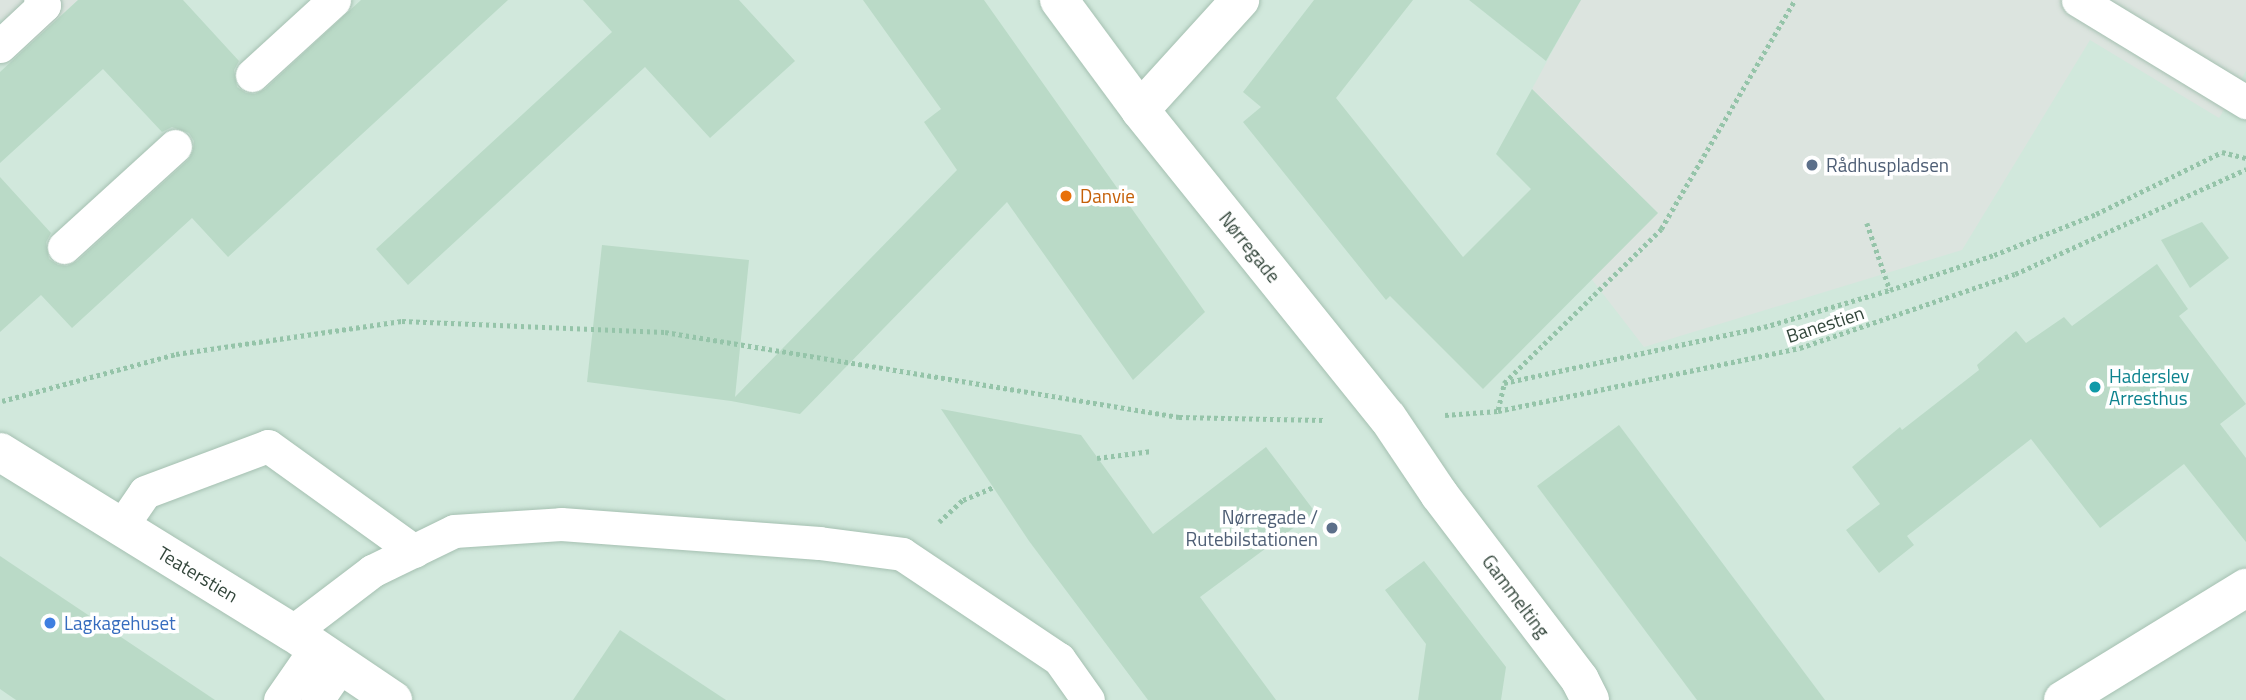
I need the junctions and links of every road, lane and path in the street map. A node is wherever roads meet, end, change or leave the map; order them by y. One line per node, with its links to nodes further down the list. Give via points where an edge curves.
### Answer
1 (40, 0): 7 (lane, via 44,5)
2 (334, 0): 8 (lane)
3 (1059, 0): 10 (street, Nørregade)
4 (1240, 0): 10 (street)
5 (1795, 0): 17 (path, via 1661,229)
6 (2078, 0): 9 (lane)
7 (0, 46)
8 (252, 75)
9 (2246, 102)
10 (1140, 110): 20 (street, Nørregade)
11 (174, 146): 15 (lane)
12 (2246, 158): 16 (path, via 2222,152 2096,214)
13 (2246, 169): 19 (path, Banestien, via 2015,274 1800,348)
14 (1867, 223): 16 (path)
15 (64, 247)
16 (1890, 290): 17 (path, via 1764,327)
17 (1504, 383): 19 (path)
18 (0, 402): 20 (path, Banestien, via 176,354 402,321 665,332 1179,417)
19 (1498, 411): 20 (path, Banestien)
20 (1388, 418): 25 (street, Nørregade)
21 (1152, 451): 22 (path)
22 (1097, 458)
23 (4, 461): 26 (street, Teaterstien)
24 (993, 487): 28 (path, via 963,500)
25 (1439, 494): 31 (street, Gammelting)
26 (121, 527): 27 (lane, via 145,492 268,446); 30 (street, Teaterstien)
27 (414, 551): 28 (lane, via 454,531 561,524 819,543); 30 (lane, via 372,571)
28 (902, 554): 35 (lane, via 1059,659)
29 (2246, 588): 36 (street)
30 (316, 648): 32 (lane); 33 (lane); 34 (street, Teaterstien)
31 (1581, 693)
32 (280, 700)
33 (317, 700)
34 (393, 700)
35 (1088, 700)
36 (2063, 700)

